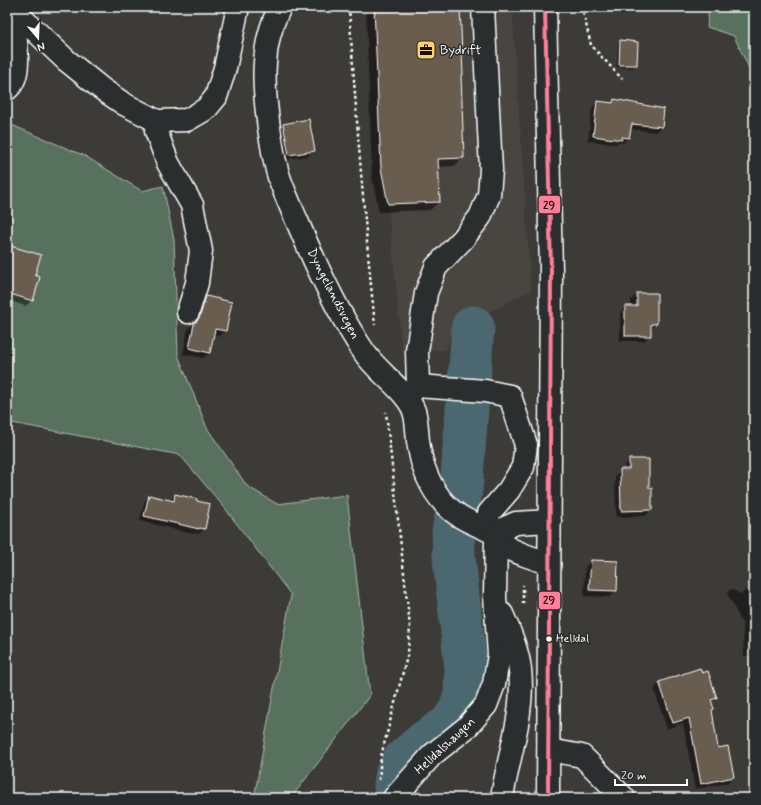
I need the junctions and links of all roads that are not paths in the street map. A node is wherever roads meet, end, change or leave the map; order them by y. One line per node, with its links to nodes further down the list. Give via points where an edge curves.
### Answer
1 (238, 7): 7 (street, via 216,97 206,109 187,120)
2 (280, 7): 9 (street, Dyngelandsvegen, via 265,56 264,93 279,178 328,289 365,354 381,373)
3 (483, 7): 9 (street, via 491,170 489,195 480,217 436,267 426,293 417,351)
4 (546, 7): 10 (street, via 551,271)
5 (16, 14): 6 (street, via 17,74); 7 (street, via 102,89)
6 (7, 89)
7 (157, 121): 8 (street, via 156,131 168,163 192,206 201,251 197,283)
8 (188, 312)
9 (419, 390): 11 (street, Dyngelandsvegen, via 414,411 421,459 434,491 458,515); 11 (street, Helldalshaugen, via 485,390 510,396 526,445 524,467 489,513)
10 (550, 521): 11 (street, via 516,523 507,527); 12 (street)
11 (486, 529): 12 (street, Dyngelandsvegen, via 505,545); 13 (street, Helldalshaugen)
12 (549, 563): 14 (street)
13 (495, 597): 15 (street, Helldalshaugen, via 499,655 494,684 486,705 468,727 432,755); 16 (street, Helldalshaugen, via 517,654 521,690)
14 (549, 750): 17 (street); 18 (street, via 582,756)
15 (400, 791)
16 (502, 798)
17 (548, 798)
18 (624, 798)

